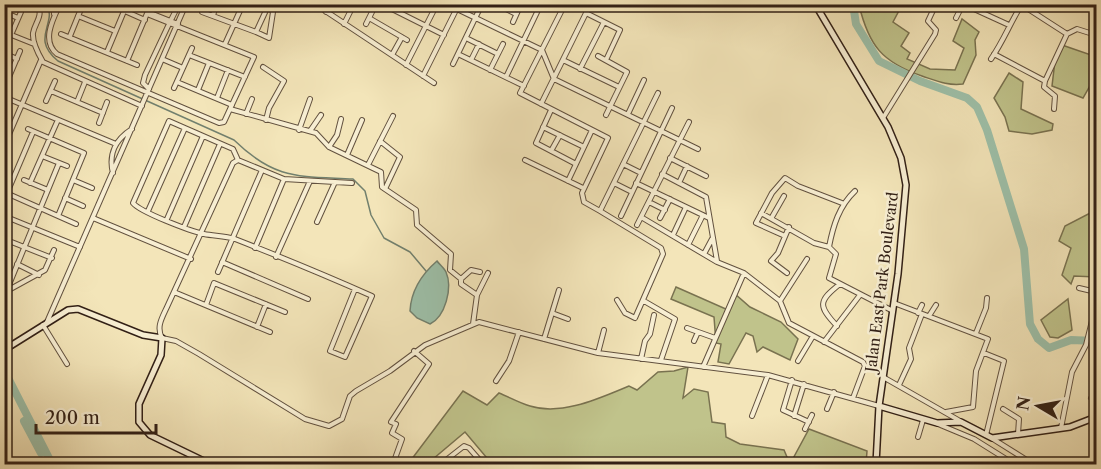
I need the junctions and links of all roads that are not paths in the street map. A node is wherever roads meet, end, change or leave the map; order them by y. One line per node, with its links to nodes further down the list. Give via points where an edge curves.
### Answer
1 (37, 4): 72 (street, via 40,10 33,32)
2 (53, 4): 41 (street)
3 (60, 4): 41 (street)
4 (83, 4): 40 (street)
5 (109, 4): 31 (street)
6 (127, 4): 31 (street)
7 (151, 4): 36 (street)
8 (179, 4): 47 (street)
9 (186, 4): 54 (street)
10 (217, 4): 39 (street)
11 (243, 4): 52 (street)
12 (315, 4): 35 (street)
13 (329, 4): 35 (street)
14 (354, 4): 50 (street)
15 (376, 4): 43 (street)
16 (382, 4): 55 (street)
17 (437, 4): 55 (street)
18 (482, 4): 44 (street)
19 (496, 4): 38 (street)
20 (521, 4): 38 (street)
21 (564, 4): 74 (street)
22 (616, 4): 30 (street)
23 (815, 4): 142 (street, Jalan East Park Boulevard)
24 (936, 4): 142 (street, via 928,21 935,34)
25 (963, 4): 45 (street); 53 (street)
26 (540, 5): 68 (street)
27 (590, 5): 37 (street)
28 (1022, 5): 53 (street); 61 (street)
29 (458, 7): 44 (street); 60 (street)
30 (622, 7)
31 (124, 11): 46 (street); 57 (street)
32 (4, 12): 42 (street)
33 (21, 12): 42 (street)
34 (202, 12): 39 (street)
35 (326, 12): 50 (street)
36 (148, 13): 46 (street); 47 (street)
37 (586, 13): 49 (street); 89 (street)
38 (516, 14): 48 (street)
39 (213, 15): 52 (street)
40 (78, 16): 57 (street); 64 (street)
41 (54, 17): 122 (street, via 49,37 53,50)
42 (18, 18): 62 (street)
43 (369, 18): 51 (street); 65 (street)
44 (475, 18): 66 (street); 68 (street)
45 (956, 18)
46 (145, 20): 91 (street)
47 (170, 22): 54 (street); 122 (street, via 145,75)
48 (513, 22)
49 (604, 22): 90 (street, via 620,30); 98 (street)
50 (344, 24): 82 (street)
51 (366, 24)
52 (234, 25): 58 (street); 69 (street)
53 (1009, 25): 80 (street, via 1008,34)
54 (177, 26): 69 (street); 85 (street)
55 (426, 26): 60 (street); 95 (street)
56 (4, 32): 62 (street)
57 (115, 32): 76 (street)
58 (256, 32): 58 (street, via 271,38 273,12 269,6)
59 (61, 34): 64 (street)
60 (444, 34): 103 (street)
61 (1067, 34): 63 (street, via 1077,29); 109 (street)
62 (12, 35): 72 (street)
63 (1096, 35)
64 (70, 36): 76 (street)
65 (402, 37): 67 (street); 82 (street)
66 (466, 38): 70 (street); 78 (street)
67 (407, 40)
68 (524, 41): 74 (street); 105 (street)
69 (225, 44): 104 (street, via 254,56)
70 (479, 44): 79 (street); 88 (street)
71 (503, 44): 79 (street)
72 (36, 45): 87 (street)
73 (192, 48): 81 (street)
74 (542, 50): 106 (street); 114 (street)
75 (20, 51): 84 (street)
76 (107, 52): 91 (street)
77 (4, 53): 84 (street)
78 (458, 54): 88 (street); 93 (street)
79 (498, 54): 100 (street)
80 (994, 54): 86 (street); 109 (street)
81 (189, 55): 92 (street); 97 (street)
82 (392, 55): 95 (street)
83 (598, 56): 90 (street)
84 (17, 59): 102 (street)
85 (162, 59): 97 (street); 122 (street)
86 (991, 59)
87 (41, 60): 110 (street); 129 (street)
88 (471, 60): 100 (street)
89 (563, 60): 98 (street); 106 (street)
90 (606, 60): 115 (street, via 627,70)
91 (127, 61): 94 (street)
92 (209, 63): 99 (street); 117 (street)
93 (453, 64)
94 (137, 65)
95 (406, 65): 103 (street)
96 (263, 67): 143 (street, via 284,81)
97 (183, 68): 111 (street)
98 (580, 69): 115 (street)
99 (228, 70): 104 (street); 121 (street)
100 (490, 70): 105 (street)
101 (4, 73): 102 (street)
102 (10, 75): 113 (street)
103 (423, 76): 112 (street)
104 (245, 77): 131 (street)
105 (506, 77): 114 (street)
106 (554, 79): 128 (street); 130 (street)
107 (644, 80): 137 (street)
108 (55, 81): 118 (street)
109 (1045, 81): 133 (street, via 1044,87 1055,96)
110 (85, 82): 122 (street); 126 (street)
111 (177, 82): 116 (street); 117 (street)
112 (434, 83)
113 (6, 84)
114 (524, 86): 128 (street, via 520,93)
115 (620, 87): 130 (street)
116 (174, 88)
117 (198, 90): 121 (street)
118 (51, 91): 125 (street); 126 (street)
119 (658, 93): 146 (street)
120 (4, 97): 129 (street)
121 (217, 98): 131 (street)
122 (144, 99): 131 (street, via 219,123 224,122); 151 (street)
123 (252, 99): 136 (street)
124 (310, 99): 152 (street)
125 (46, 102)
126 (77, 102): 135 (street)
127 (107, 102): 135 (street)
128 (541, 104): 134 (street)
129 (22, 105): 161 (street); 163 (street)
130 (610, 106): 137 (street); 139 (street)
131 (231, 107): 136 (street)
132 (672, 108): 155 (street)
133 (1054, 109)
134 (551, 110): 149 (street); 153 (street)
135 (103, 113): 148 (street)
136 (246, 114): 143 (street)
137 (628, 114): 146 (street)
138 (321, 115): 154 (street)
139 (606, 115)
140 (393, 116): 160 (street)
141 (341, 119): 164 (street)
142 (882, 119): 272 (street, Jalan East Park Boulevard, via 897,146 906,185)
143 (266, 120): 152 (street)
144 (362, 120): 168 (street)
145 (57, 122): 158 (street)
146 (644, 122): 155 (street); 175 (street)
147 (689, 122): 159 (street)
148 (99, 123)
149 (543, 127): 156 (street); 167 (street, via 536,143)
150 (185, 128): 157 (street); 212 (street); 212 (street, via 167,122 133,203)
151 (133, 129): 161 (street); 180 (street)
152 (298, 130): 154 (street)
153 (592, 130): 165 (street); 196 (street, via 608,138)
154 (310, 131): 164 (street)
155 (662, 131): 159 (street); 181 (street)
156 (560, 135): 165 (street); 167 (street)
157 (203, 136): 162 (street); 224 (street)
158 (49, 139): 169 (street); 186 (street, via 84,153); 202 (street, via 30,131)
159 (680, 140): 166 (street); 170 (street)
160 (380, 141): 176 (street); 197 (street, via 400,157)
161 (116, 144): 180 (street)
162 (220, 144): 171 (street, via 233,149); 229 (street)
163 (4, 146)
164 (329, 147): 168 (street)
165 (584, 147): 174 (street)
166 (698, 149)
167 (551, 151): 174 (street)
168 (347, 155): 176 (street)
169 (42, 156): 173 (street); 190 (street)
170 (670, 158): 178 (street); 182 (street)
171 (238, 160): 179 (street); 231 (street, via 233,163)
172 (525, 160): 188 (street)
173 (59, 163): 177 (street); 198 (street)
174 (576, 164): 188 (street)
175 (623, 164): 181 (street); 192 (street)
176 (368, 165): 197 (street, via 382,173 380,185)
177 (67, 166)
178 (687, 166): 183 (street); 194 (street)
179 (262, 170): 184 (street); 235 (street)
180 (113, 173): 221 (street)
181 (641, 173): 193 (street)
182 (662, 174): 194 (street); 201 (street)
183 (706, 176)
184 (284, 179): 187 (street); 240 (street)
185 (24, 180): 190 (street)
186 (73, 180): 195 (street); 204 (street)
187 (310, 181): 189 (street); 244 (street)
188 (568, 181): 196 (street)
189 (334, 182): 191 (street); 225 (street)
190 (30, 183): 198 (street)
191 (352, 183)
192 (614, 183): 200 (street); 213 (street)
193 (636, 183): 200 (street); 201 (street)
194 (679, 183): 223 (street, via 706,197)
195 (92, 188)
196 (583, 188): 213 (street, via 582,200)
197 (385, 189): 257 (street, via 416,210 417,225 451,254 450,270)
198 (48, 190): 210 (street)
199 (855, 191): 207 (street)
200 (632, 192): 218 (street)
201 (654, 192): 205 (street); 206 (street)
202 (6, 193): 210 (street)
203 (784, 196): 220 (street)
204 (66, 198): 208 (street); 217 (street)
205 (670, 199): 209 (street); 211 (street)
206 (649, 202): 211 (street); 219 (street)
207 (842, 203): 214 (street, via 785,178); 241 (street)
208 (83, 206)
209 (686, 207): 215 (street); 232 (street)
210 (40, 208): 217 (street); 228 (street)
211 (665, 210): 222 (street)
212 (148, 211): 224 (street)
213 (600, 211): 270 (street, via 663,251)
214 (761, 213): 220 (street); 233 (street, via 756,225)
215 (703, 215): 223 (street); 237 (street)
216 (4, 216): 228 (street)
217 (58, 216): 226 (street)
218 (621, 216)
219 (641, 217): 227 (street); 232 (street)
220 (772, 217): 230 (street)
221 (93, 218): 239 (street); 246 (street)
222 (660, 218)
223 (710, 218): 234 (street)
224 (167, 219): 229 (street)
225 (317, 222)
226 (76, 224)
227 (637, 225)
228 (32, 227): 238 (street); 239 (street)
229 (184, 227): 231 (street)
230 (789, 227): 233 (street); 241 (street)
231 (202, 233): 235 (street); 246 (street)
232 (672, 235): 237 (street)
233 (785, 236): 255 (street, via 771,261)
234 (713, 237): 243 (street); 249 (street)
235 (232, 238): 240 (street); 248 (street)
236 (5, 241): 238 (street)
237 (688, 245): 243 (street)
238 (24, 247): 245 (street); 250 (street)
239 (80, 247): 285 (street)
240 (255, 248): 244 (street)
241 (829, 248): 258 (street, via 836,254 829,278)
242 (54, 250): 245 (street)
243 (704, 254): 249 (street)
244 (276, 257): 260 (street)
245 (52, 258): 256 (street)
246 (191, 259): 263 (street)
247 (807, 259): 271 (street)
248 (222, 262): 251 (street); 267 (street)
249 (717, 262): 254 (street)
250 (17, 264): 256 (street); 262 (street)
251 (218, 272)
252 (480, 272): 257 (street, via 471,270)
253 (488, 273): 266 (street)
254 (744, 273): 271 (street); 297 (street)
255 (787, 273)
256 (39, 275): 262 (street)
257 (461, 279): 266 (street, via 461,284)
258 (840, 284): 265 (street); 287 (street, via 822,304)
259 (1079, 288): 264 (street)
260 (355, 289): 260 (street, via 330,351 345,357 372,297)
261 (559, 290): 280 (street)
262 (5, 292)
263 (174, 292): 274 (street); 296 (street, via 160,324)
264 (1096, 292)
265 (860, 294): 278 (street); 287 (street)
266 (477, 296): 286 (street)
267 (308, 298)
268 (987, 298): 294 (street)
269 (616, 300): 270 (street, via 634,318)
270 (644, 301): 306 (street, via 675,319)
271 (780, 301): 295 (street, via 789,323)
272 (894, 303): 278 (street, Jalan East Park Boulevard); 281 (street)
273 (266, 304): 274 (street, via 214,283); 279 (street); 288 (street)
274 (206, 305): 288 (street)
275 (922, 305): 281 (street)
276 (936, 305): 283 (street)
277 (1096, 306): 332 (street, via 1086,345 1072,372)
278 (893, 311): 311 (street, Jalan East Park Boulevard)
279 (285, 312)
280 (552, 313): 284 (street); 298 (street)
281 (920, 313): 283 (street); 315 (street, via 909,348 911,358)
282 (654, 315): 305 (street)
283 (928, 316): 294 (street)
284 (568, 318)
285 (45, 324): 296 (street, via 68,310 78,309 142,335); 301 (street); 308 (street)
286 (473, 325): 292 (street, via 483,322); 302 (street)
287 (837, 326): 300 (street)
288 (257, 327): 291 (street)
289 (687, 328): 293 (street)
290 (604, 330): 303 (street)
291 (270, 332)
292 (519, 332): 298 (street); 313 (street, via 509,361)
293 (698, 332): 297 (street); 299 (street)
294 (976, 333): 304 (street, via 988,339)
295 (813, 336): 300 (street); 307 (street)
296 (162, 338): 302 (street, via 191,350 305,419 329,426 342,419 354,393); 339 (street, via 160,355 139,404 139,422 150,435)
297 (714, 338): 309 (street)
298 (544, 339): 303 (street)
299 (694, 341)
300 (824, 342): 317 (street, via 863,362)
301 (6, 349)
302 (414, 351): 340 (street, via 429,364 391,422 396,424 392,433 402,439)
303 (598, 353): 305 (street)
304 (984, 353): 323 (street, via 976,371 973,407); 335 (street, via 1004,361)
305 (640, 359): 306 (street)
306 (661, 360): 309 (street)
307 (798, 362)
308 (67, 364)
309 (703, 367): 310 (street)
310 (768, 375): 312 (street); 325 (street)
311 (883, 377): 315 (street); 320 (street, Jalan East Park Boulevard)
312 (792, 380): 314 (street); 326 (street, via 783,410)
313 (496, 381)
314 (804, 384): 316 (street); 326 (street)
315 (899, 385): 323 (street)
316 (834, 392): 317 (street); 321 (street)
317 (853, 398): 320 (street)
318 (1091, 398): 319 (street)
319 (1096, 402)
320 (879, 406): 328 (street); 343 (street, Jalan East Park Boulevard)
321 (827, 409)
322 (1003, 409): 334 (street, via 1019,418)
323 (946, 412): 330 (street)
324 (812, 415): 329 (street)
325 (752, 416)
326 (794, 416): 329 (street)
327 (1096, 417): 332 (street)
328 (923, 420): 331 (street); 336 (street)
329 (809, 422): 333 (street)
330 (958, 422): 331 (street); 335 (street)
331 (940, 423): 344 (street)
332 (1061, 428): 334 (street)
333 (805, 429)
334 (1018, 434): 337 (street)
335 (986, 436): 337 (street)
336 (918, 438)
337 (992, 438): 338 (street)
338 (1026, 463): 345 (street)
339 (210, 465)
340 (393, 465)
341 (441, 465): 342 (street, via 466,446)
342 (483, 465)
343 (876, 465)
344 (1014, 465)
345 (1033, 465)

